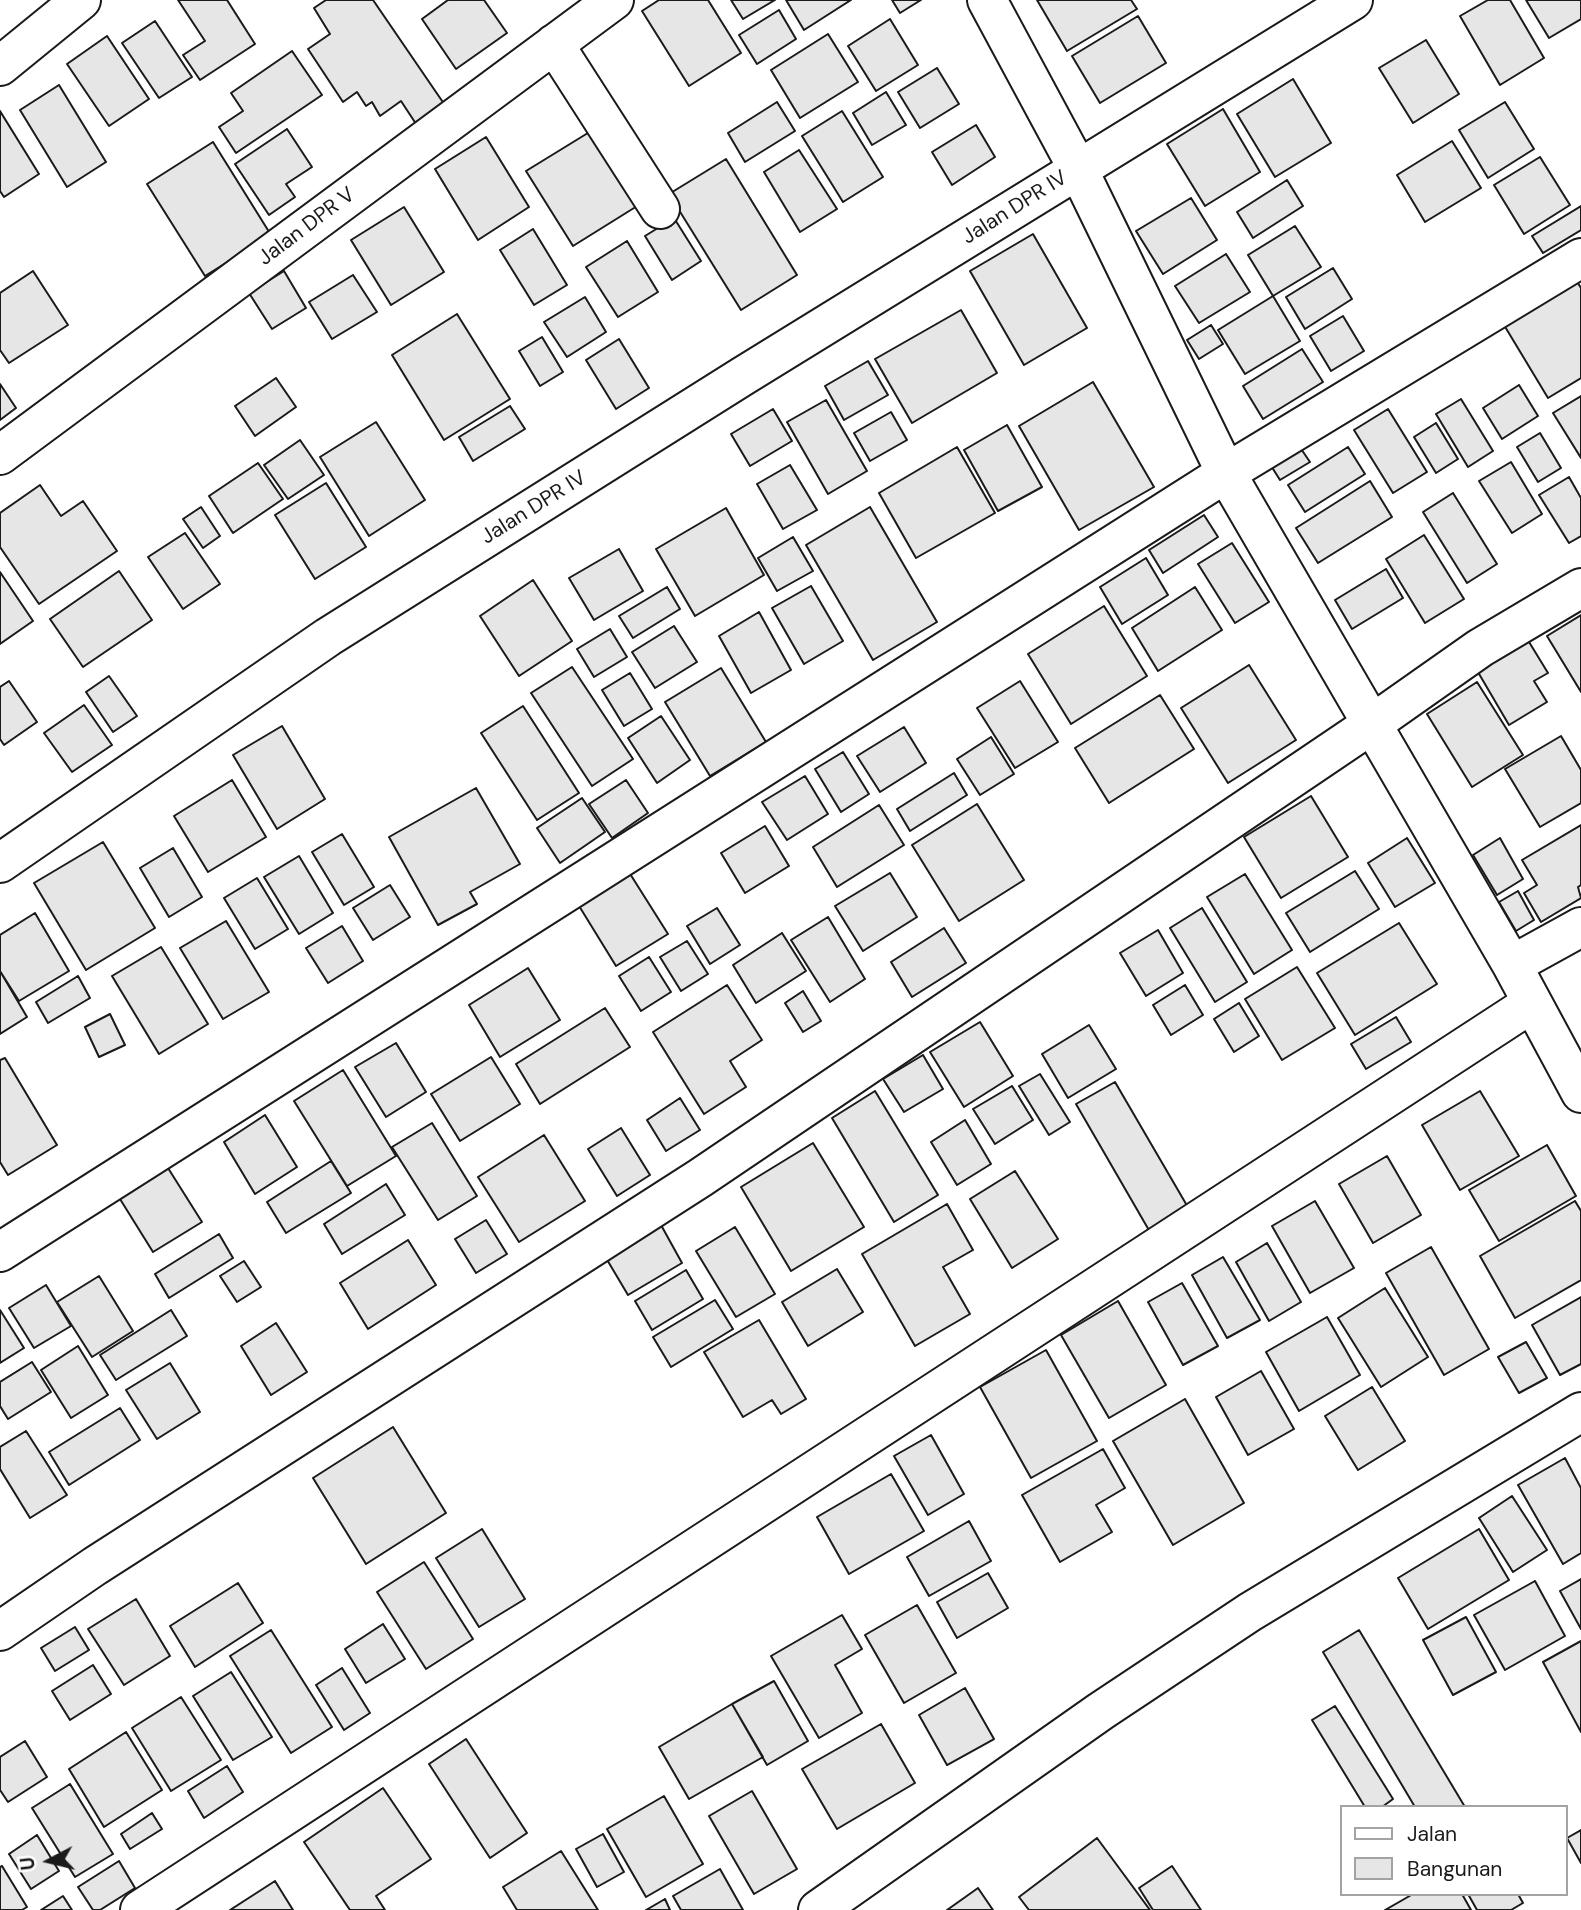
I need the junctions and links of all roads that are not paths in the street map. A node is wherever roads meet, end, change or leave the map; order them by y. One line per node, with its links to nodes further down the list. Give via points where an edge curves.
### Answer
1 (81, 0): 6 (street)
2 (614, 0): 5 (street, Jalan DPR V)
3 (987, 0): 7 (street)
4 (1353, 0): 7 (street, Jalan DPR IV)
5 (554, 44): 8 (street); 10 (street, Jalan DPR V)
6 (0, 66)
7 (1078, 169): 11 (street); 14 (street, Jalan DPR IV, via 328,637)
8 (660, 209)
9 (1581, 258): 11 (street)
10 (0, 455)
11 (1226, 473): 13 (street); 19 (street)
12 (1581, 588): 13 (street, via 1480,648)
13 (1372, 724): 16 (street); 21 (street, via 701,1178)
14 (0, 863)
15 (1581, 927): 16 (street)
16 (1512, 965): 17 (street)
17 (1532, 1003): 18 (street); 23 (street)
18 (1581, 1093)
19 (0, 1252)
20 (1581, 1412): 22 (street, via 1250,1612 1101,1711)
21 (0, 1631)
22 (825, 1908)
23 (140, 1910)

